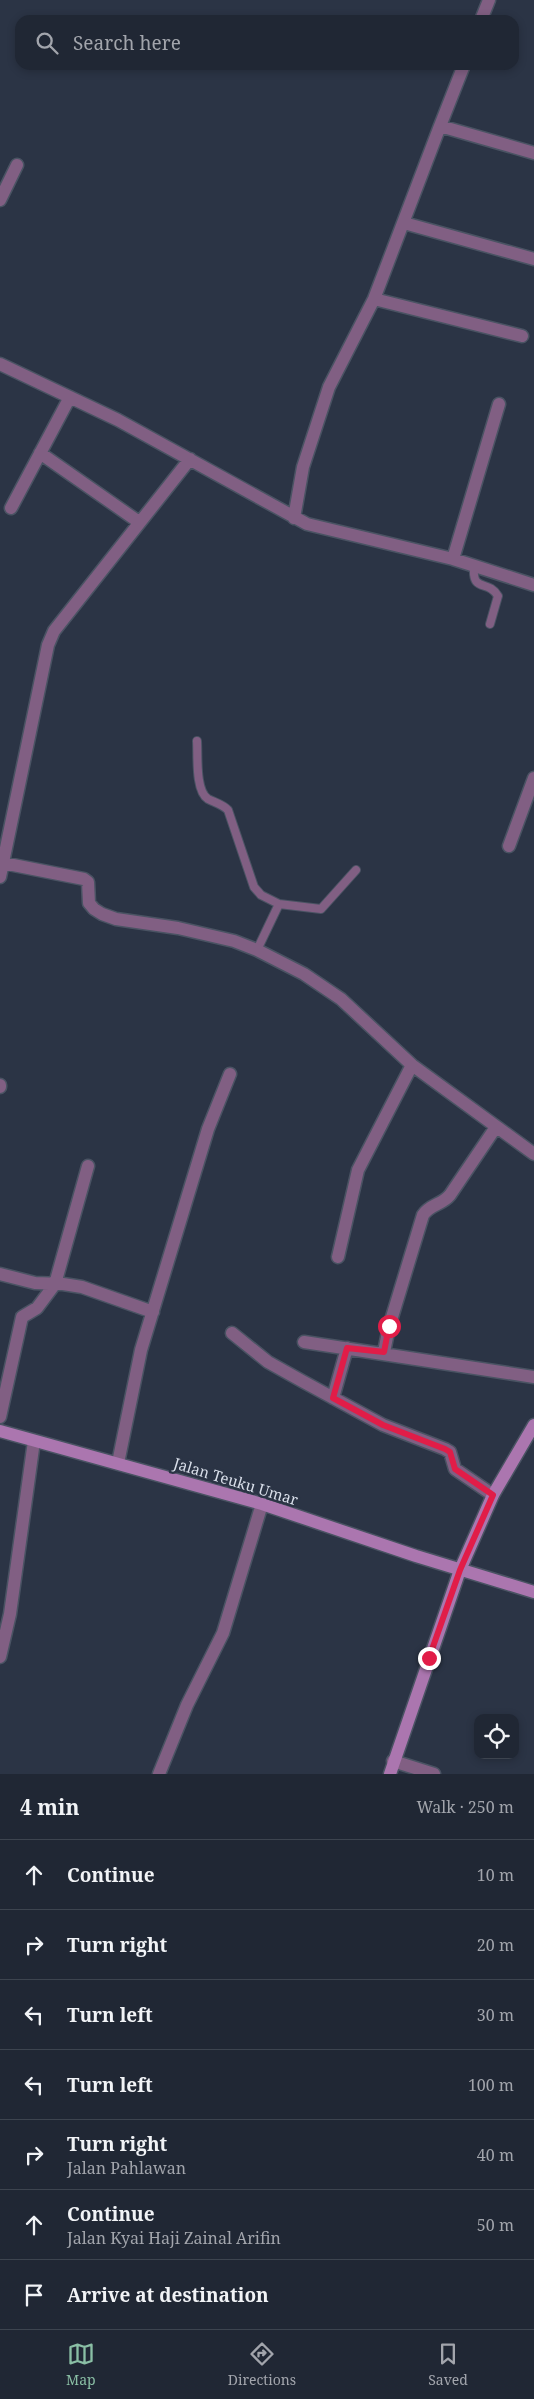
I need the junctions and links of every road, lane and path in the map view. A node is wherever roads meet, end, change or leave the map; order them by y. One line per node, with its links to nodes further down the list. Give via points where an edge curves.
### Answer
1 (489, 0): 2 (street)
2 (483, 15)
3 (462, 70): 4 (street)
4 (440, 126): 5 (street); 8 (street)
5 (534, 153)
6 (16, 165): 7 (street)
7 (0, 200)
8 (404, 223): 9 (street); 10 (street)
9 (534, 259)
10 (374, 299): 11 (street); 18 (street, via 329,387 303,467)
11 (522, 336)
12 (0, 364): 13 (street)
13 (70, 398): 15 (street); 16 (street)
14 (500, 404): 20 (street)
15 (40, 453): 17 (street); 19 (street)
16 (190, 459): 18 (street); 19 (street)
17 (11, 508)
18 (294, 518): 20 (street, via 327,530)
19 (139, 522): 27 (street, via 54,631 48,645)
20 (453, 559): 21 (street)
21 (474, 567): 22 (street); 23 (lane, via 473,579 494,589 498,596)
22 (534, 585)
23 (490, 624)
24 (197, 741): 30 (lane, via 203,793 228,810 254,887 261,895)
25 (534, 778): 26 (street)
26 (509, 846)
27 (2, 864): 29 (street); 31 (street, via 84,879 88,882 90,903 94,909 116,919 178,928)
28 (356, 870): 30 (lane, via 321,910)
29 (0, 877)
30 (279, 904): 31 (lane)
31 (257, 950): 32 (street, via 304,974 341,999)
32 (412, 1065): 34 (street); 37 (street, via 358,1170)
33 (230, 1074): 40 (street, via 208,1129)
34 (496, 1127): 35 (street); 44 (street, via 450,1195 423,1215)
35 (534, 1154)
36 (88, 1166): 39 (street)
37 (338, 1257)
38 (0, 1274): 39 (street, via 35,1284)
39 (55, 1284): 40 (street, via 82,1287); 47 (street, via 37,1308 22,1316)
40 (153, 1312): 51 (street, via 141,1350)
41 (232, 1333): 46 (street, via 268,1362)
42 (304, 1342): 43 (street)
43 (347, 1348): 44 (street); 46 (street)
44 (384, 1352): 45 (street)
45 (534, 1377)
46 (333, 1398): 52 (street, via 383,1425 450,1452 455,1469)
47 (0, 1417)
48 (534, 1425): 52 (main road)
49 (0, 1432): 50 (main road, Jalan Teuku Umar)
50 (34, 1441): 51 (main road, Jalan Teuku Umar); 56 (street, via 10,1614)
51 (118, 1463): 53 (main road, Jalan Teuku Umar)
52 (493, 1495): 54 (main road)
53 (262, 1504): 54 (main road, Jalan Teuku Umar); 58 (street, via 222,1633 187,1705)
54 (460, 1570): 55 (main road, Jalan Teuku Umar); 57 (main road)
55 (534, 1592)
56 (0, 1657)
57 (391, 1768): 59 (street)
58 (159, 1774)
59 (434, 1774)

